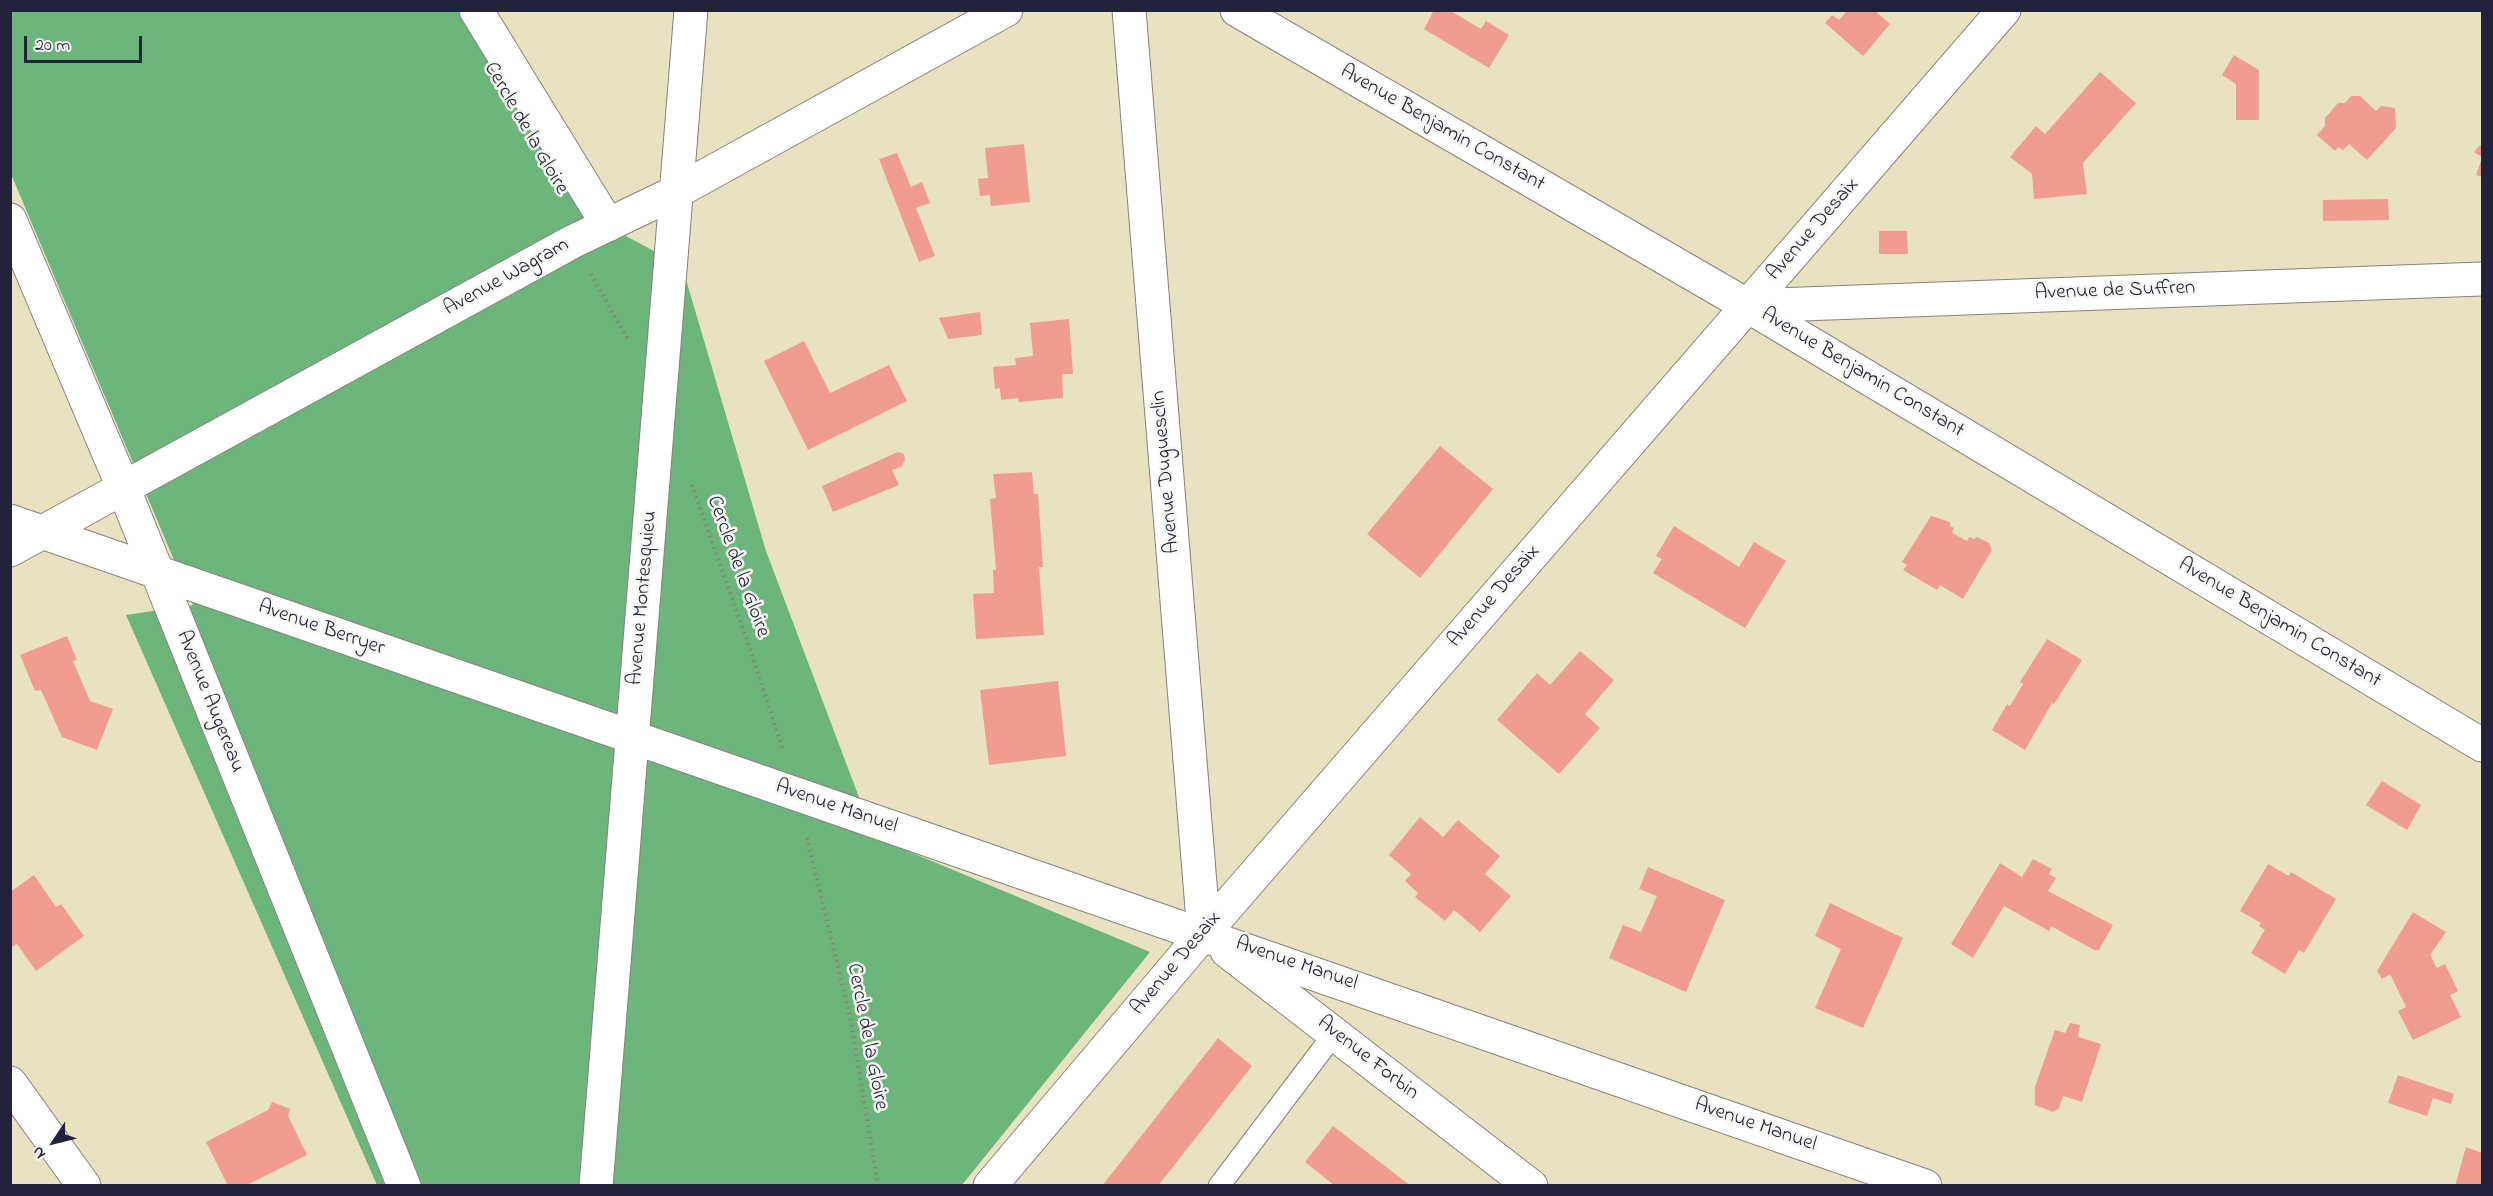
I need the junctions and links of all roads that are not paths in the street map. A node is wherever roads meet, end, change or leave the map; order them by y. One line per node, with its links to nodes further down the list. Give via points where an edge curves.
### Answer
1 (476, 10): 9 (street)
2 (692, 10): 7 (street, Avenue Montesquieu)
3 (1006, 10): 7 (street, Avenue Wagram)
4 (1130, 10): 19 (street, Avenue Duguesclin)
5 (1237, 10): 11 (street, Avenue Benjamin Constant)
6 (2004, 10): 11 (street, Avenue Desaix)
7 (676, 192): 9 (street, Avenue Wagram); 17 (street, Avenue Montesquieu)
8 (10, 220): 12 (street, Avenue Augereau)
9 (608, 225): 12 (street, Avenue Wagram)
10 (2482, 279): 11 (street, Avenue de Suffren)
11 (1748, 306): 18 (street, Avenue Benjamin Constant); 19 (street, Avenue Desaix)
12 (123, 487): 14 (street, Avenue Wagram); 16 (street, Avenue Augereau)
13 (10, 521): 14 (street, Avenue Berryer)
14 (44, 533): 15 (street, Avenue Wagram); 16 (street, Avenue Berryer)
15 (10, 550)
16 (158, 573): 17 (street, Avenue Berryer); 24 (street, Avenue Augereau)
17 (633, 736): 19 (street, Avenue Manuel); 25 (street, Avenue Montesquieu)
18 (2482, 745)
19 (1204, 933): 20 (street, Avenue Forbin); 26 (street, Avenue Desaix); 28 (street, Avenue Manuel)
20 (1334, 1034): 22 (lane); 27 (street, Avenue Forbin)
21 (10, 1083): 23 (street)
22 (1222, 1183)
23 (84, 1185)
24 (404, 1185)
25 (596, 1185)
26 (990, 1185)
27 (1531, 1185)
28 (1925, 1185)

